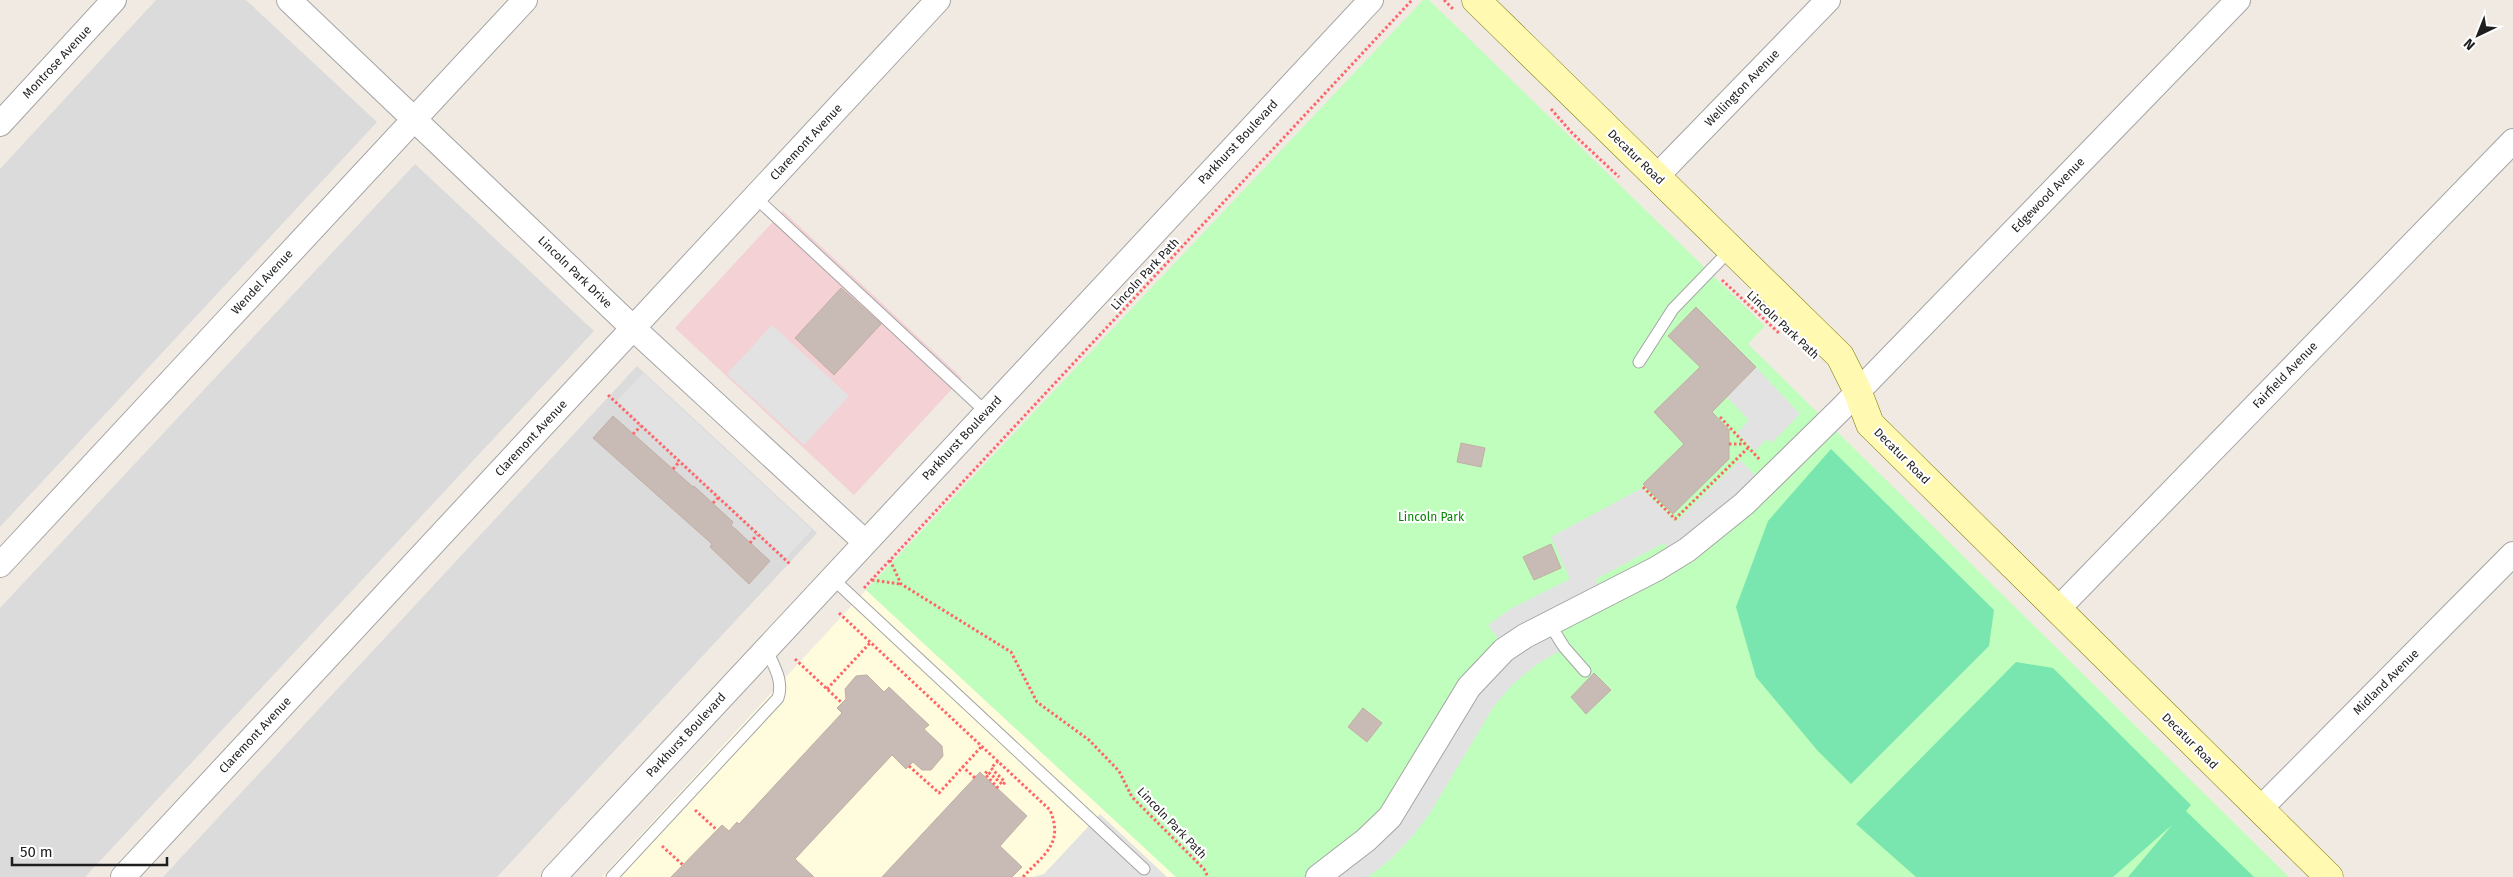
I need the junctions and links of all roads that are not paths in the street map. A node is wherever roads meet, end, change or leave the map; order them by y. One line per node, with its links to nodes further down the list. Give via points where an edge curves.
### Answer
1 (114, 0): 10 (street, Montrose Avenue)
2 (288, 0): 9 (street, Lincoln Park Drive)
3 (525, 0): 9 (street, Wendel Avenue)
4 (938, 0): 13 (street, Claremont Avenue)
5 (1371, 0): 18 (street, Parkhurst Boulevard)
6 (1476, 0): 12 (street, Decatur Road)
7 (1828, 0): 12 (street, Wellington Avenue)
8 (2238, 0): 17 (street, Edgewood Avenue)
9 (415, 118): 15 (street, Lincoln Park Drive); 21 (street, Wendel Avenue)
10 (0, 124)
11 (2513, 141): 23 (street, Fairfield Avenue)
12 (1656, 177): 14 (street, Decatur Road)
13 (755, 197): 15 (street, Claremont Avenue); 18 (lane)
14 (1732, 248): 16 (lane, via 1673,309); 17 (street, Decatur Road, via 1840,356)
15 (633, 328): 19 (street, Lincoln Park Drive); 29 (street, Claremont Avenue)
16 (1639, 362)
17 (1857, 390): 23 (street, Decatur Road, via 1870,424); 24 (street, Edgewood Avenue, via 1798,452 1707,535 1656,569)
18 (986, 412): 19 (street, Parkhurst Boulevard)
19 (865, 542): 22 (street, Parkhurst Boulevard)
20 (2513, 554): 27 (street, Midland Avenue)
21 (0, 565)
22 (832, 578): 25 (street, Parkhurst Boulevard); 28 (lane)
23 (2056, 610): 27 (street, Decatur Road)
24 (1548, 623): 26 (lane, via 1564,648); 32 (street, Edgewood Avenue, via 1518,640 1485,668 1465,694 1390,817)
25 (766, 648): 30 (street, Parkhurst Boulevard); 31 (lane, via 780,680 778,698)
26 (1586, 671)
27 (2259, 810): 33 (street, Decatur Road)
28 (1144, 869)
29 (123, 877)
30 (554, 877)
31 (612, 877)
32 (1318, 877)
33 (2329, 877)

